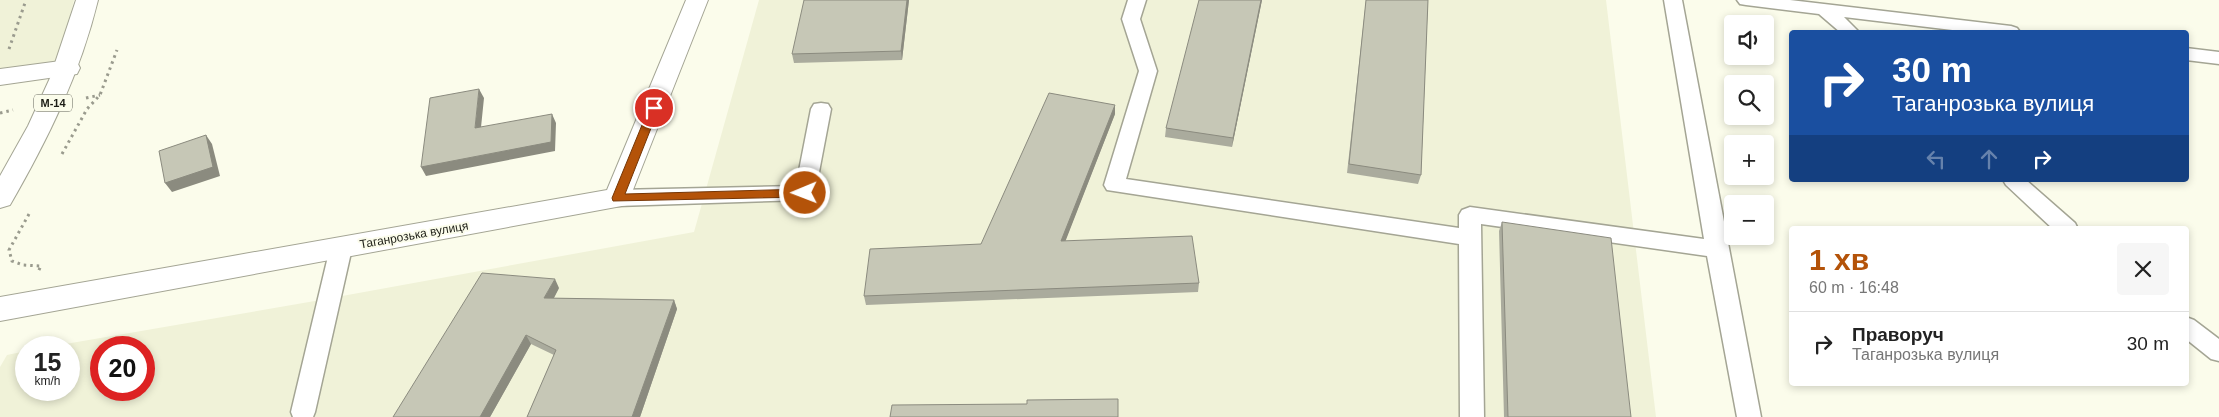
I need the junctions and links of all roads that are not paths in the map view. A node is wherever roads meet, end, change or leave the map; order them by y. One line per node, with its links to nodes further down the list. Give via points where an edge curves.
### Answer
1 (87, 0): 11 (main road, М-14)
2 (697, 0): 16 (main road)
3 (1137, 0): 18 (lane, via 1131,19 1148,71 1114,185)
4 (1673, 0): 20 (lane)
5 (1746, 0): 6 (lane)
6 (1825, 10): 7 (lane); 8 (lane)
7 (1848, 30)
8 (1994, 30)
9 (2189, 54): 10 (lane)
10 (2219, 58)
11 (68, 68): 12 (main road); 15 (main road, М-14, via 47,116)
12 (0, 78)
13 (821, 109): 16 (lane, via 805,193)
14 (2015, 182): 17 (lane)
15 (0, 198)
16 (617, 198): 19 (main road, Таганрозька вулиця)
17 (2063, 226)
18 (1471, 238): 20 (lane, via 1470,215); 25 (lane)
19 (341, 248): 21 (main road, Таганрозька вулиця); 24 (lane)
20 (1717, 249): 26 (lane)
21 (9, 308)
22 (2189, 328): 23 (lane)
23 (2219, 352)
24 (303, 412)
25 (1472, 417)
26 (1749, 417)

